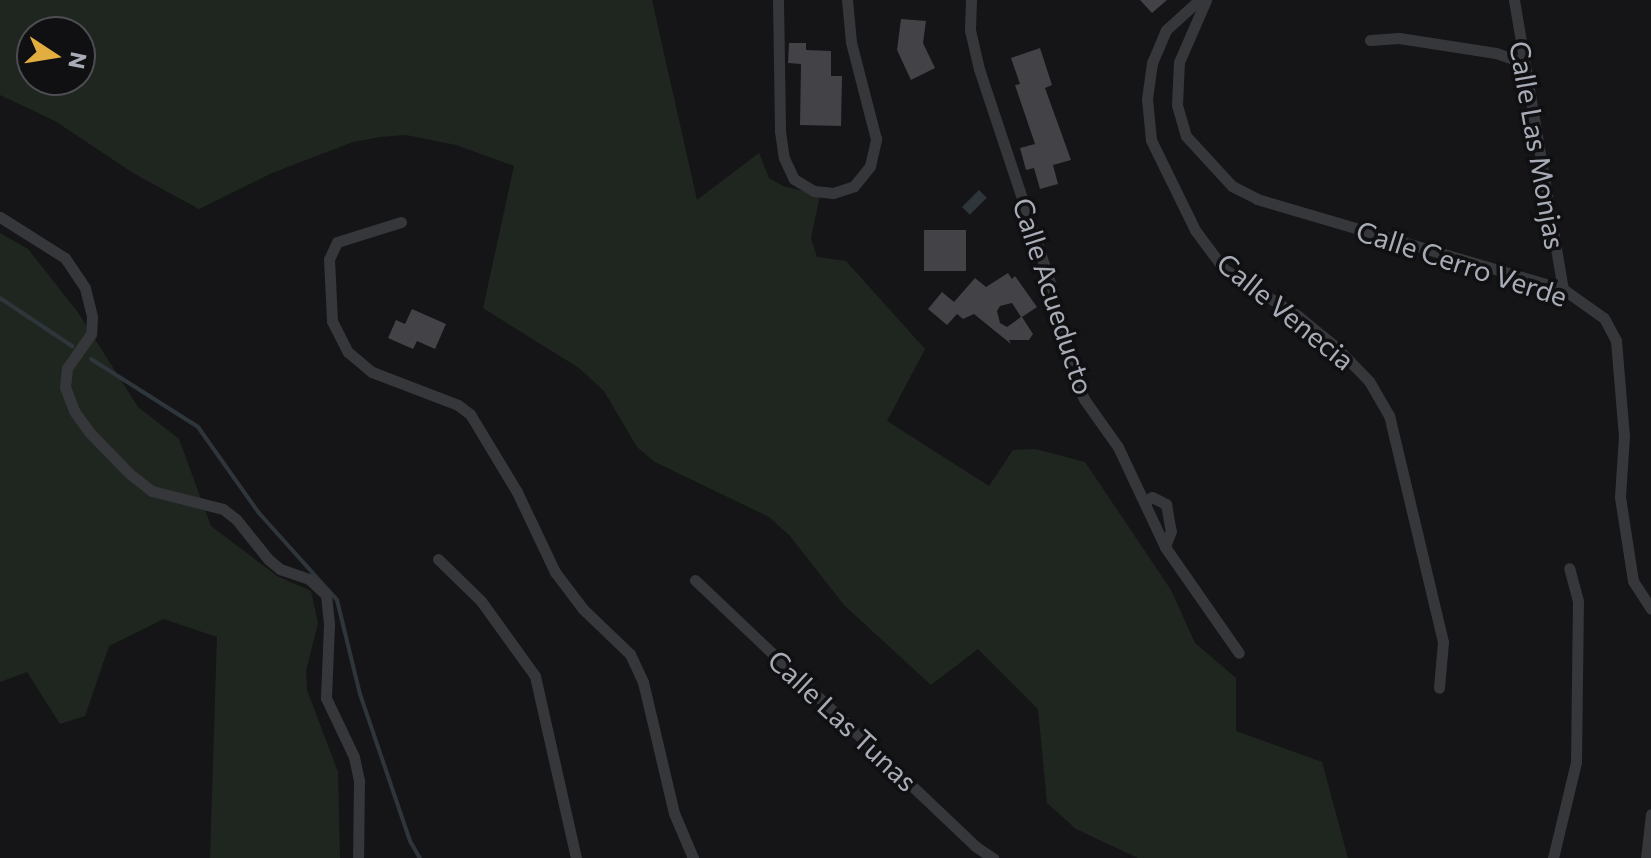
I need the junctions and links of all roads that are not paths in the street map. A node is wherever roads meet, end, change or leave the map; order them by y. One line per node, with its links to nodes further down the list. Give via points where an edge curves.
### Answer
1 (778, 0): 2 (street, via 784,158 794,179 814,191 833,193 854,186 870,166 876,139 851,42)
2 (847, 0)
3 (971, 0): 12 (street, Calle Acueducto, via 970,30 979,69 1053,292 1076,381 1118,447)
4 (1199, 0): 19 (street, Calle Venecia, via 1166,30 1152,63 1147,99 1151,140 1195,230 1224,269 1336,347 1369,381 1389,415 1443,642)
5 (1206, 0): 11 (street, Calle Cerro Verde, via 1179,62 1177,105 1186,136 1232,186 1257,199)
6 (1514, 0): 8 (street, Calle Las Monjas)
7 (1370, 40): 8 (street, via 1399,38)
8 (1522, 62): 11 (street, Calle Las Monjas)
9 (0, 217): 21 (street, via 65,258 85,288 91,334 67,368 65,387 90,433 152,491 223,509 268,559 309,579 326,595 326,698 354,757 359,781)
10 (401, 222): 23 (street, via 337,242 329,259 332,321 348,352 372,372 458,405 490,443 555,572 583,609 630,654 643,682 674,813)
11 (1563, 289): 17 (street, Calle Cerro Verde, via 1604,318 1616,341 1624,436 1620,497 1633,581)
12 (1144, 502): 13 (street, Calle Acueducto); 13 (street, via 1152,497 1166,504 1171,531)
13 (1165, 547): 18 (street, Calle Acueducto)
14 (438, 559): 22 (street, via 481,601 535,676)
15 (1569, 568): 25 (street, via 1578,601 1576,762)
16 (695, 580): 24 (street, Calle Las Tunas)
17 (1651, 609)
18 (1239, 653)
19 (1439, 688)
20 (1651, 814): 26 (street)
21 (358, 858)
22 (576, 858)
23 (693, 858)
24 (993, 858)
25 (1553, 858)
26 (1646, 858)

